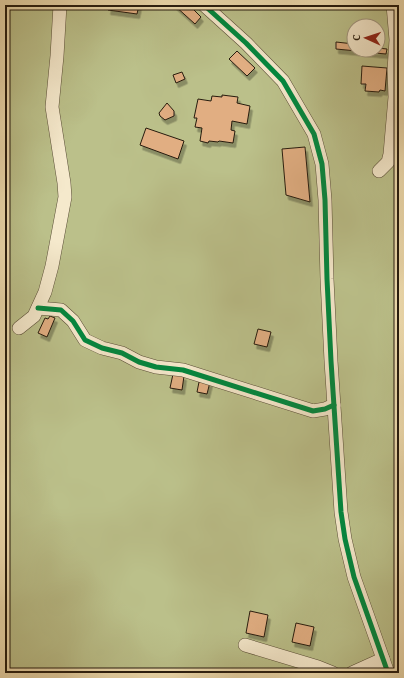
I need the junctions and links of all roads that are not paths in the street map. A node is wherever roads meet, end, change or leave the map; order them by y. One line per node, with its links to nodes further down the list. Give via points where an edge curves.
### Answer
1 (60, 5): 6 (street, via 52,107 65,197 52,266)
2 (204, 5): 8 (street, via 284,81 314,134 322,164 325,200)
3 (393, 5): 4 (street)
4 (397, 40): 5 (street, via 390,154 388,162)
5 (379, 170)
6 (38, 308): 7 (street, via 34,316); 8 (street, via 61,310 73,321 86,340 139,362 183,370 313,411)
7 (19, 328)
8 (334, 405): 10 (street, via 345,539 354,578)
9 (245, 645): 11 (street)
10 (383, 659): 12 (street); 13 (street)
11 (333, 673)
12 (352, 673)
13 (388, 673)

